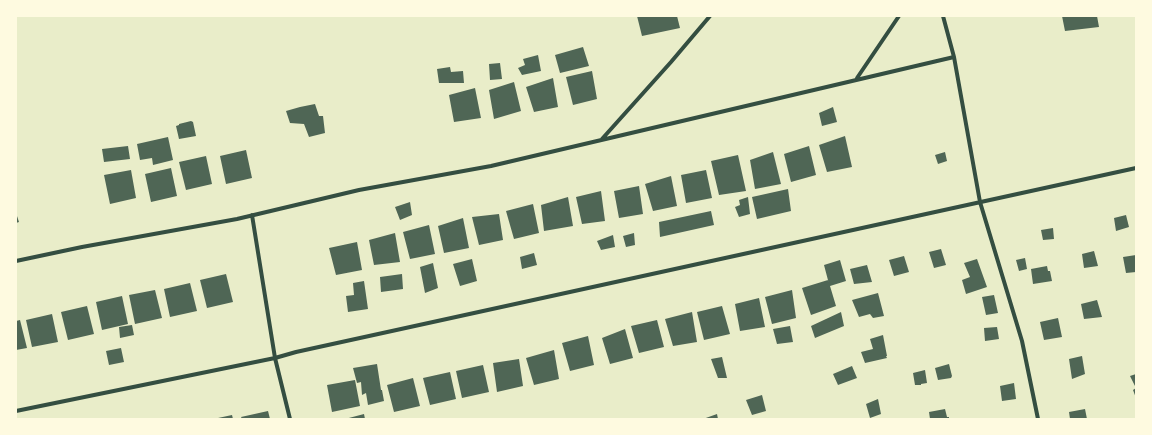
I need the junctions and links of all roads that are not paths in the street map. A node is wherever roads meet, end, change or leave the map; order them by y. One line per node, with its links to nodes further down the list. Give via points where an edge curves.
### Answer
1 (710, 16): 6 (street)
2 (899, 16): 5 (street)
3 (943, 16): 4 (street)
4 (954, 57): 5 (street); 8 (street)
5 (857, 79): 6 (street)
6 (601, 140): 9 (street, via 491,166 359,190)
7 (1136, 168): 8 (street)
8 (980, 202): 11 (street); 14 (street, via 1022,340)
9 (252, 215): 10 (street); 11 (street)
10 (16, 261)
11 (275, 358): 12 (street); 13 (street)
12 (16, 411)
13 (290, 419)
14 (1038, 419)

